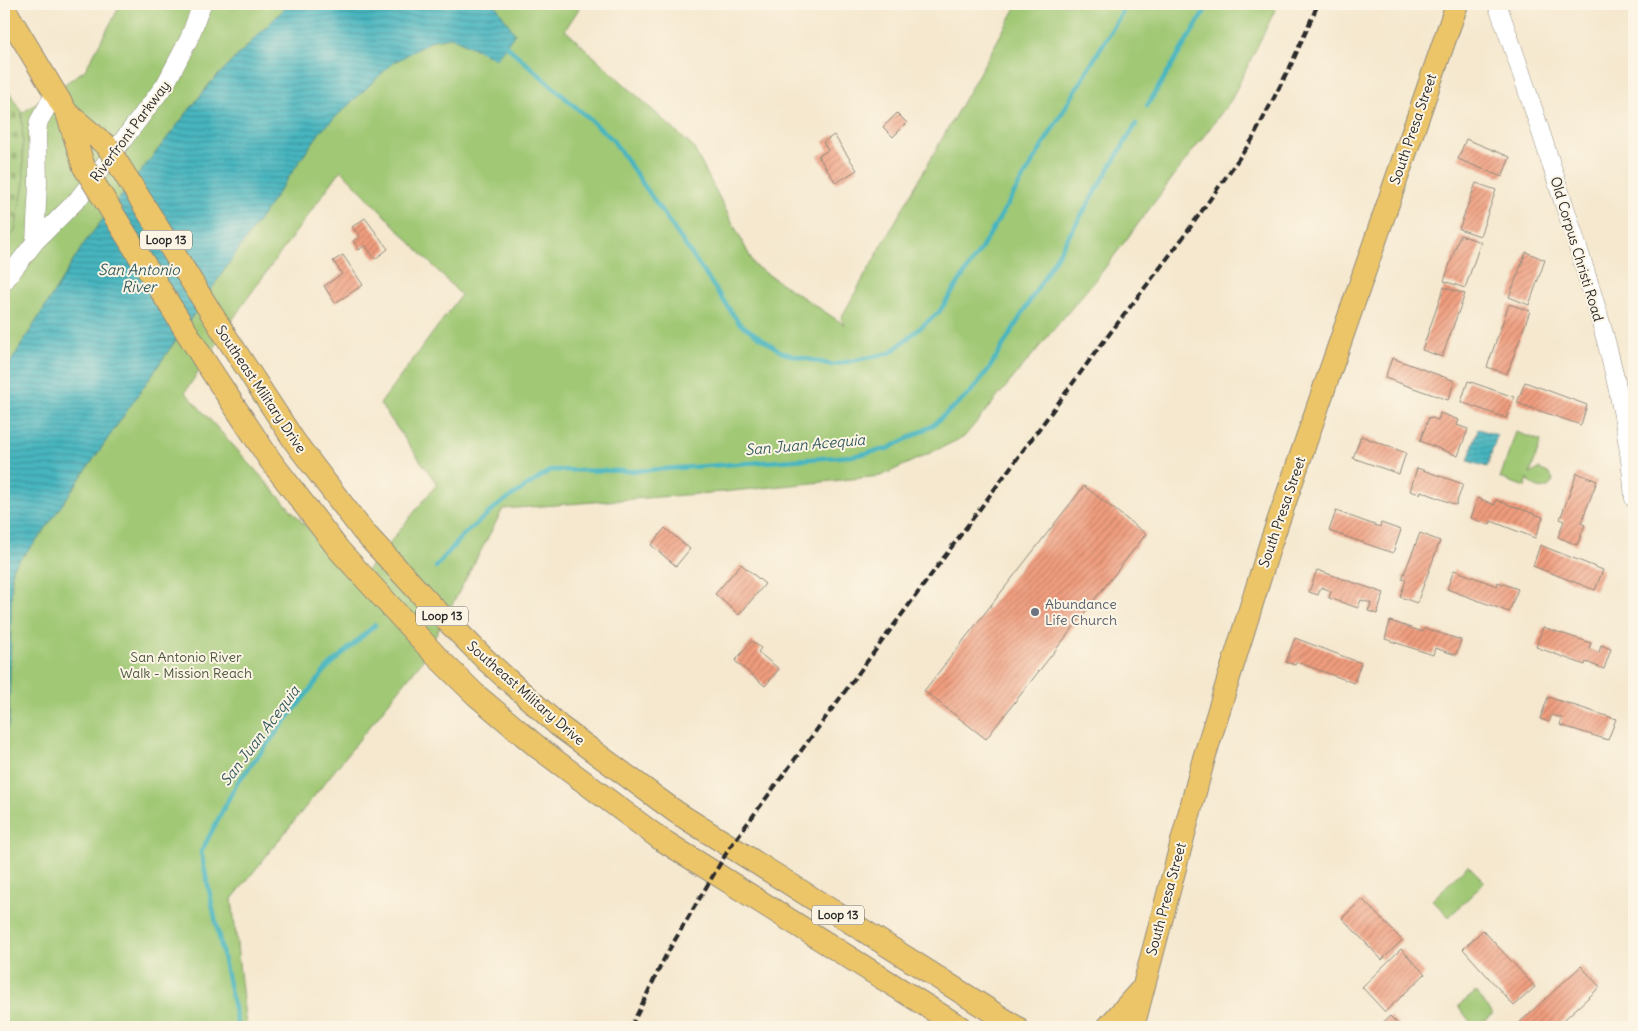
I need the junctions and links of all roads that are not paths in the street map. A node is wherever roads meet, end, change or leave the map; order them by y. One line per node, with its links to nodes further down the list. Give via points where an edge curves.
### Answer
1 (202, 4): 7 (street, Riverfront Parkway, via 189,39 165,85 78,199)
2 (1457, 4): 12 (main road, South Presa Street, via 1270,545 1204,758)
3 (1497, 4): 9 (street, Old Corpus Christi Road, via 1615,370 1631,456)
4 (4, 8): 5 (main road, Southeast Military Drive / Loop 13)
5 (55, 93): 6 (main road, Southeast Military Drive / Loop 13); 7 (street, via 37,131)
6 (67, 113): 10 (main road, Southeast Military Drive / Loop 13, bridge, via 107,146 295,442 362,530 486,660 560,726); 11 (main road, Southeast Military Drive / Loop 13, bridge, via 84,167 204,360 270,460 339,550 476,695 534,745)
7 (34, 242): 8 (street, Riverfront Parkway)
8 (4, 282)
9 (1634, 499)
10 (632, 780): 11 (main road); 14 (main road, Southeast Military Drive / Loop 13, via 707,832)
11 (613, 804): 13 (main road, Southeast Military Drive / Loop 13, via 659,838)
12 (1141, 989): 15 (main road); 16 (main road, South Presa Street); 17 (main road)
13 (960, 1027)
14 (1016, 1027)
15 (1108, 1027)
16 (1133, 1027)
17 (1147, 1027)

